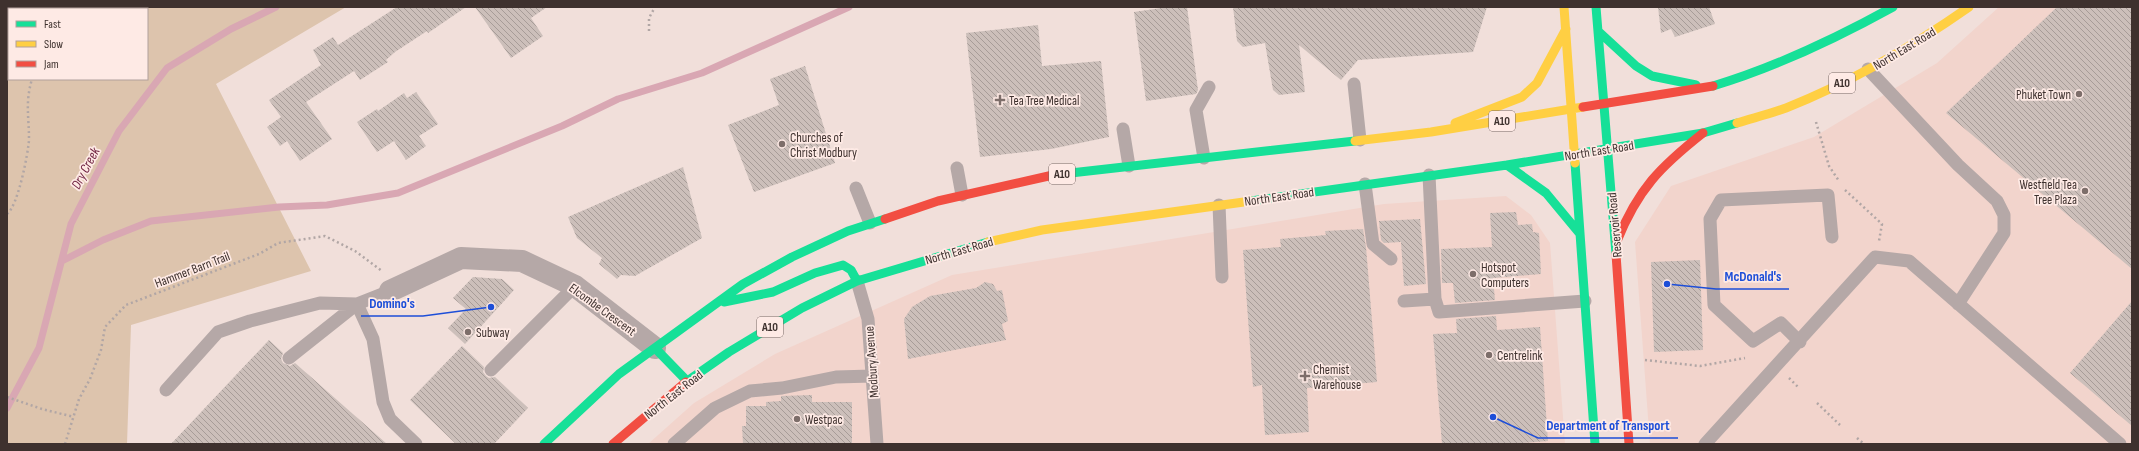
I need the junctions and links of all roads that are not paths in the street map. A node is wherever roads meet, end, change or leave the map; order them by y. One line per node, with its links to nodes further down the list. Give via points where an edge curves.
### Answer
1 (1564, 7): 5 (main road)
2 (1596, 7): 6 (main road, Reservoir Road)
3 (1893, 7): 10 (main road, A10, via 1830,42 1743,78)
4 (1970, 7): 7 (main road, North East Road / A10, via 1923,39)
5 (1566, 30): 12 (main road); 14 (main road, via 1537,83 1522,97)
6 (1598, 31): 10 (main road, via 1636,66 1652,76); 11 (main road, Reservoir Road)
7 (1868, 69): 15 (main road, North East Road / A10, via 1785,108); 42 (lane, via 1958,165 1997,201 2004,215 2004,233)
8 (1354, 84): 16 (lane)
9 (1209, 87): 19 (lane, via 1196,110)
10 (1709, 88): 11 (main road, A10)
11 (1604, 104): 12 (main road, A10); 17 (main road, Reservoir Road)
12 (1572, 110): 14 (main road, A10); 18 (main road)
13 (1123, 129): 21 (lane)
14 (1431, 132): 16 (main road, A10)
15 (1703, 133): 17 (main road, North East Road / A10); 31 (main road, via 1665,163 1642,189 1630,210)
16 (1360, 140): 19 (main road, A10)
17 (1607, 148): 18 (main road, North East Road / A10); 31 (main road, Reservoir Road)
18 (1575, 154): 20 (main road, North East Road / A10); 29 (main road)
19 (1204, 158): 21 (main road, A10)
20 (1507, 165): 23 (main road, North East Road / A10); 29 (main road, via 1546,193)
21 (1129, 166): 26 (main road, A10, via 1052,175)
22 (957, 168): 26 (lane)
23 (1429, 175): 24 (main road, North East Road / A10); 37 (lane)
24 (1365, 184): 27 (main road, North East Road / A10); 32 (lane, via 1373,244)
25 (856, 188): 28 (lane)
26 (962, 195): 28 (main road, A10)
27 (1219, 205): 33 (lane); 34 (main road, North East Road / A10, via 1013,235)
28 (870, 223): 40 (main road, A10, via 792,257 743,284)
29 (1580, 234): 39 (main road)
30 (1832, 237): 43 (lane, via 1828,195 1720,200 1710,219 1714,305 1753,340 1781,324)
31 (1615, 247): 56 (main road, Reservoir Road)
32 (1390, 259)
33 (1222, 277)
34 (857, 281): 40 (main road, via 851,270 843,265 815,273 773,292); 47 (lane, Modbury Avenue, via 868,319); 48 (main road, North East Road / A10, via 802,308)
35 (575, 286): 36 (street, Elcombe Crescent, via 522,262 461,258); 44 (street, Elcombe Crescent); 46 (lane)
36 (397, 288): 41 (lane)
37 (1435, 299): 38 (lane); 39 (lane, via 1439,312)
38 (1404, 301)
39 (1585, 301): 55 (main road)
40 (717, 303): 44 (main road, A10)
41 (357, 304): 45 (lane); 49 (lane, via 320,303 218,332); 50 (lane, via 373,339 383,402 390,419)
42 (1958, 304): 43 (lane, via 1909,261 1875,257); 58 (lane)
43 (1800, 342): 57 (lane)
44 (656, 348): 48 (main road); 51 (main road, A10, via 619,374)
45 (289, 358)
46 (491, 370)
47 (872, 376): 53 (lane, via 836,378 750,391 715,408); 54 (lane, Modbury Avenue)
48 (687, 381): 52 (main road, North East Road / A10)
49 (166, 390)
50 (416, 444)
51 (544, 444)
52 (614, 444)
53 (674, 444)
54 (877, 444)
55 (1595, 444)
56 (1629, 444)
57 (1705, 444)
58 (2120, 444)

